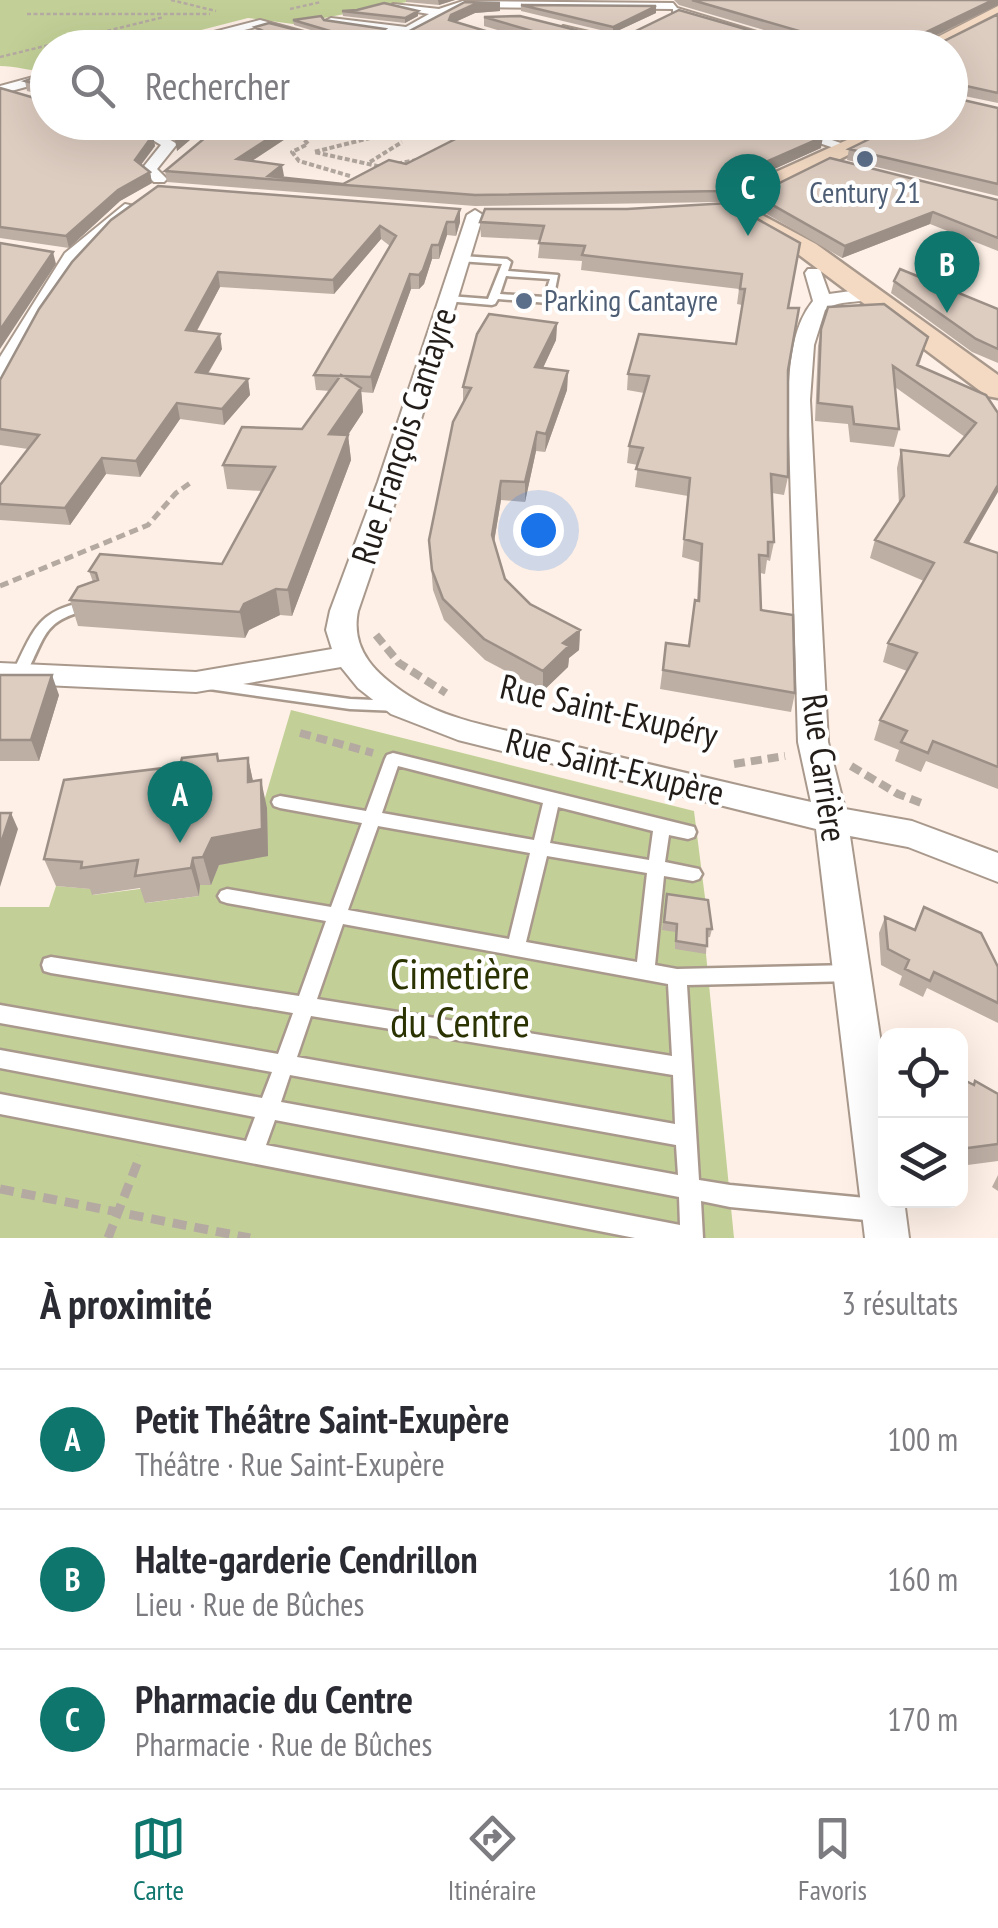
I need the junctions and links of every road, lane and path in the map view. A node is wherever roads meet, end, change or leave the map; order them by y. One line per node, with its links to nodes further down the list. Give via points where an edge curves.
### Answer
1 (503, 1): 2 (street); 5 (street)
2 (464, 2): 12 (street)
3 (585, 2): 4 (street); 5 (street); 22 (street)
4 (617, 2): 7 (street)
5 (548, 3): 22 (street, via 542,23)
6 (397, 6): 12 (street)
7 (673, 6): 15 (street); 23 (street)
8 (998, 11): 24 (main road)
9 (27, 14): 10 (path)
10 (174, 14): 11 (path); 17 (path)
11 (226, 14)
12 (440, 16): 21 (street)
13 (480, 18): 14 (street)
14 (513, 19)
15 (660, 20)
16 (331, 21): 20 (street)
17 (109, 30)
18 (231, 30): 19 (street, via 260,23)
19 (288, 30)
20 (395, 30)
21 (413, 30)
22 (569, 30)
23 (748, 30)
24 (954, 30)
25 (30, 50): 26 (path)
26 (0, 57)
27 (30, 82): 28 (street)
28 (0, 91): 29 (street)
29 (30, 99)
30 (163, 140): 44 (street, via 170,144 149,170 164,182)
31 (304, 140): 41 (path, via 308,144 292,152 300,161)
32 (369, 140): 38 (path, via 314,152)
33 (807, 140): 36 (street)
34 (870, 140): 36 (main road)
35 (402, 142): 38 (path)
36 (842, 155): 48 (main road, via 723,209 807,249)
37 (430, 158): 39 (path)
38 (367, 165): 39 (path)
39 (384, 167): 40 (path)
40 (401, 171)
41 (350, 176)
42 (473, 215): 45 (street, Rue François Cantayre)
43 (48, 254): 44 (street)
44 (70, 258): 52 (street)
45 (462, 260): 47 (lane, via 507,262); 50 (street, Rue François Cantayre)
46 (814, 272): 51 (street)
47 (503, 273): 49 (lane); 49 (lane, via 556,277 548,300)
48 (874, 294): 51 (street); 53 (main road)
49 (494, 296): 50 (lane, via 492,302)
50 (450, 299): 57 (street, Rue François Cantayre, via 344,611 340,630)
51 (822, 301): 64 (street, Rue Carrière, via 807,335 799,400)
52 (0, 374)
53 (996, 387)
54 (193, 481): 55 (path, via 148,524)
55 (0, 586)
56 (95, 604): 59 (lane, via 65,607 49,617)
57 (348, 656): 60 (street, Rue Saint-Exupère); 62 (street, Rue Saint-Exupère, via 368,682)
58 (399, 664): 61 (path, Rue Saint-Exupéry)
59 (9, 674): 60 (street, Rue Saint-Exupère)
60 (196, 682): 62 (lane, Rue Saint-Exupère, via 352,708)
61 (454, 698)
62 (402, 706): 71 (street, Rue Saint-Exupère, via 469,732)
63 (300, 733): 65 (path)
64 (817, 758): 66 (path, Rue Saint-Exupéry, via 791,754); 69 (path, Rue Saint-Exupéry, via 855,767); 71 (street, Rue Carrière)
65 (394, 759): 67 (lane); 70 (lane)
66 (725, 764)
67 (552, 799): 72 (lane); 74 (lane)
68 (280, 802): 70 (lane)
69 (932, 807)
70 (372, 816): 74 (lane); 79 (lane)
71 (832, 820): 76 (street, Rue Saint-Exupère, via 912,834); 83 (street, Rue Carrière)
72 (662, 826): 73 (lane); 75 (lane)
73 (688, 832)
74 (540, 847): 75 (lane); 80 (lane)
75 (656, 868): 77 (lane); 82 (lane)
76 (998, 868)
77 (693, 874)
78 (227, 896): 79 (lane)
79 (336, 914): 80 (lane); 85 (lane)
80 (516, 946): 82 (lane)
81 (51, 965): 85 (lane)
82 (645, 971): 84 (lane)
83 (852, 973): 84 (lane); 98 (street, Rue Carrière)
84 (677, 977): 89 (lane)
85 (304, 1006): 88 (lane); 89 (lane)
86 (0, 1014): 88 (lane)
87 (0, 1059): 91 (lane)
88 (283, 1065): 91 (lane); 93 (lane)
89 (682, 1067): 93 (lane)
90 (0, 1104): 92 (lane)
91 (269, 1109): 94 (lane); 95 (lane)
92 (150, 1133): 94 (lane); 97 (path)
93 (686, 1136): 95 (lane)
94 (253, 1152): 99 (lane)
95 (688, 1186): 98 (lane); 99 (lane)
96 (0, 1189): 97 (path)
97 (118, 1212): 100 (path); 101 (path)
98 (885, 1224)
99 (692, 1237)
100 (108, 1238)
101 (250, 1238)

